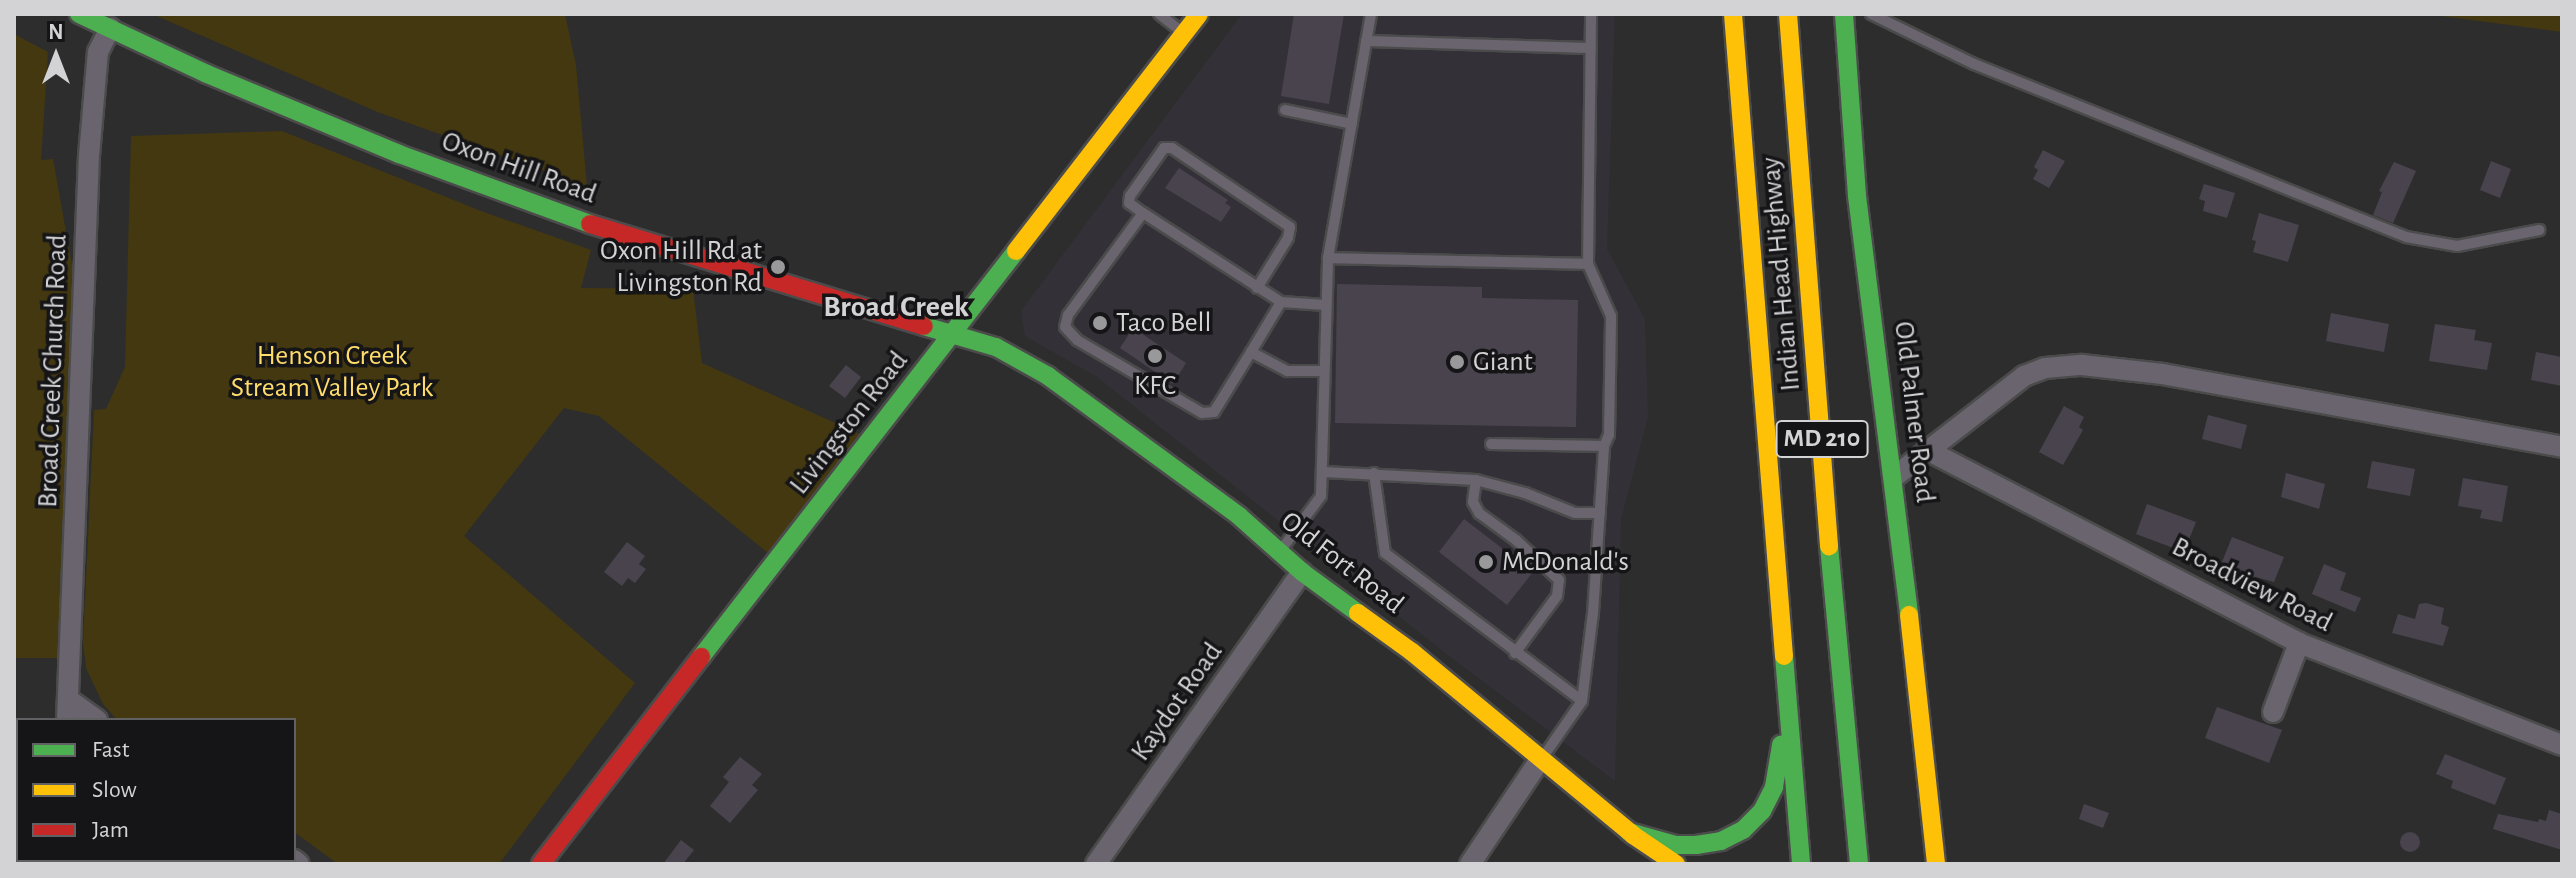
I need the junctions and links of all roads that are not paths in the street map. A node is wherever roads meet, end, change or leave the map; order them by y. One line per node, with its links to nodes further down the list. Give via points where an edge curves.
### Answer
1 (79, 14): 10 (main road, Oxon Hill Road)
2 (1159, 14): 11 (lane)
3 (1199, 14): 11 (main road, Livingston Road)
4 (1371, 14): 12 (lane)
5 (1591, 14): 13 (lane)
6 (1733, 14): 39 (main road, Indian Head Highway / MD 210)
7 (1788, 14): 53 (main road, Indian Head Highway / MD 210, via 1834,623)
8 (1844, 14): 32 (main road, Old Palmer Road, via 1857,196)
9 (1871, 14): 17 (lane, via 1974,64 2406,237 2457,246)
10 (110, 28): 23 (main road, Oxon Hill Road, via 399,154 621,235); 40 (street, Broad Creek Church Road, via 98,52 89,156)
11 (1185, 34): 23 (main road, Livingston Road)
12 (1366, 41): 13 (lane); 15 (lane)
13 (1591, 48): 19 (lane)
14 (1285, 110): 15 (lane)
15 (1352, 124): 18 (lane)
16 (1143, 213): 20 (lane); 20 (lane, via 1129,203 1130,196 1164,148 1172,148 1290,227); 24 (lane, via 1068,315 1065,327 1077,340 1202,413 1214,412)
17 (2539, 230)
18 (1328, 258): 19 (lane); 22 (lane)
19 (1588, 264): 27 (lane, via 1611,316 1609,435)
20 (1257, 288): 21 (lane)
21 (1281, 302): 22 (lane); 24 (lane)
22 (1326, 305): 25 (lane)
23 (955, 332): 35 (main road, Old Fort Road, via 1048,376); 48 (main road, Livingston Road)
24 (1251, 352): 25 (lane, via 1287,371)
25 (1324, 371): 30 (lane)
26 (1491, 444): 27 (lane)
27 (1604, 446): 34 (lane)
28 (2562, 447): 29 (street, via 2162,374 2082,365 2024,376)
29 (1927, 450): 32 (street); 37 (street, Broadview Road)
30 (1324, 472): 31 (lane); 35 (lane, via 1321,496)
31 (1374, 473): 33 (lane); 38 (lane, via 1385,553)
32 (1894, 477): 54 (main road, Old Palmer Road)
33 (1476, 480): 34 (lane, via 1575,513); 38 (lane, via 1473,502 1479,513 1559,580 1557,596)
34 (1600, 513): 41 (lane)
35 (1280, 552): 36 (main road, Old Fort Road)
36 (1302, 572): 46 (main road, Old Fort Road, via 1412,652); 49 (street, Kaydot Road)
37 (2299, 643): 42 (street); 45 (street, Broadview Road)
38 (1515, 653): 41 (lane)
39 (1786, 659): 47 (main road, via 1780,757 1762,811 1743,830 1721,841 1676,845); 52 (main road, Indian Head Highway / MD 210)
40 (68, 699): 43 (street, Broad Creek Church Road); 44 (street)
41 (1582, 701): 46 (lane)
42 (2273, 712)
43 (67, 718)
44 (94, 718)
45 (2562, 745)
46 (1540, 760): 47 (main road, Old Fort Road); 50 (street)
47 (1629, 832): 51 (main road, Old Fort Road)
48 (541, 864)
49 (1096, 864)
50 (1470, 864)
51 (1676, 864)
52 (1801, 864)
53 (1859, 864)
54 (1936, 864)

